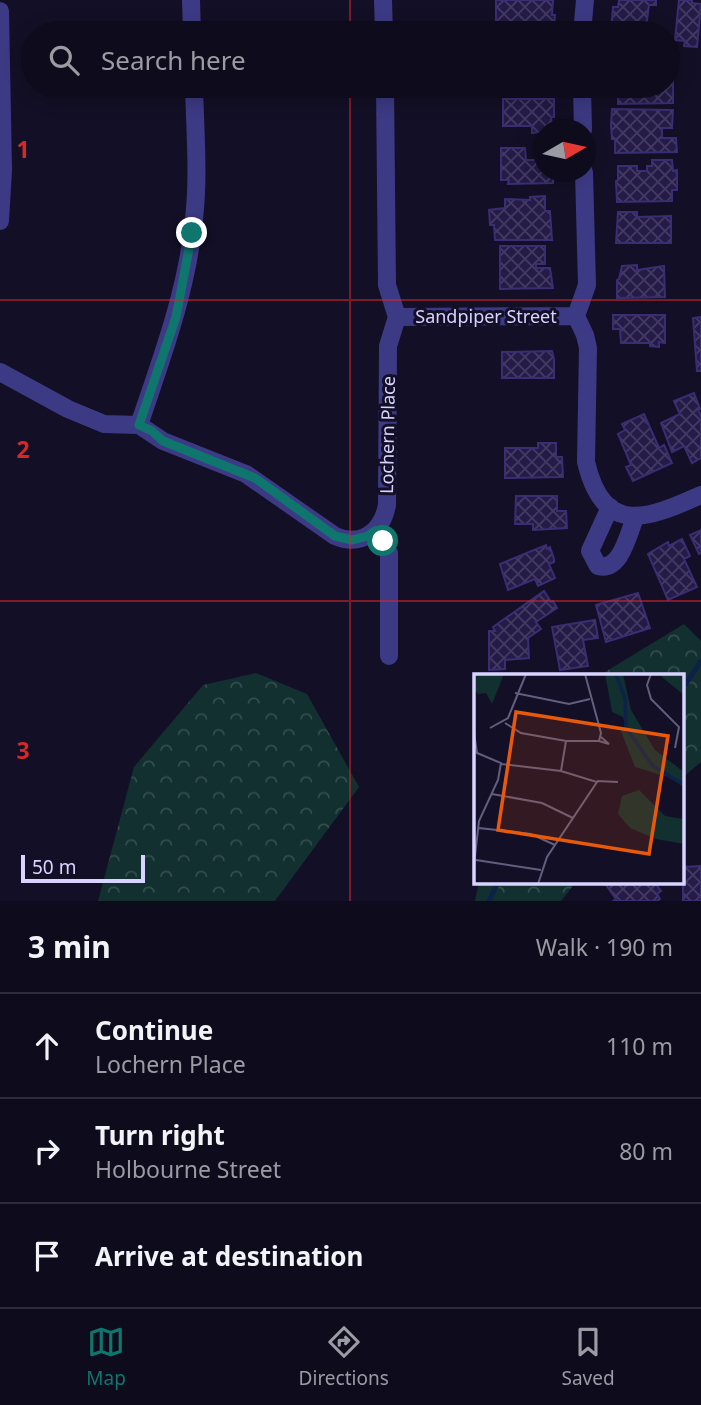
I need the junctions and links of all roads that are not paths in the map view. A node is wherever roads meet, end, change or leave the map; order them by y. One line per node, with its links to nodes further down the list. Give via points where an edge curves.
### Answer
1 (191, 0): 5 (street)
2 (383, 0): 6 (street)
3 (585, 0): 7 (street)
4 (0, 11): 13 (street)
5 (192, 21)
6 (384, 21)
7 (583, 21)
8 (194, 98): 17 (street, via 196,196 190,250 176,317)
9 (385, 98): 15 (street, via 387,285)
10 (582, 98): 11 (street)
11 (583, 119)
12 (584, 182): 14 (street, via 587,285)
13 (0, 221)
14 (576, 316): 15 (street, Sandpiper Street); 19 (street, via 588,348 586,462 597,492)
15 (397, 317): 21 (street, Lochern Place, via 388,346 387,505)
16 (0, 372): 17 (street, via 104,424)
17 (139, 425): 21 (street, via 163,441 255,478 335,536 352,540)
18 (701, 495): 20 (street, via 659,514)
19 (610, 507): 20 (street); 20 (street, via 592,546 591,556 598,566 615,562)
20 (635, 518)
21 (375, 531): 22 (street, via 389,554)
22 (389, 656)

